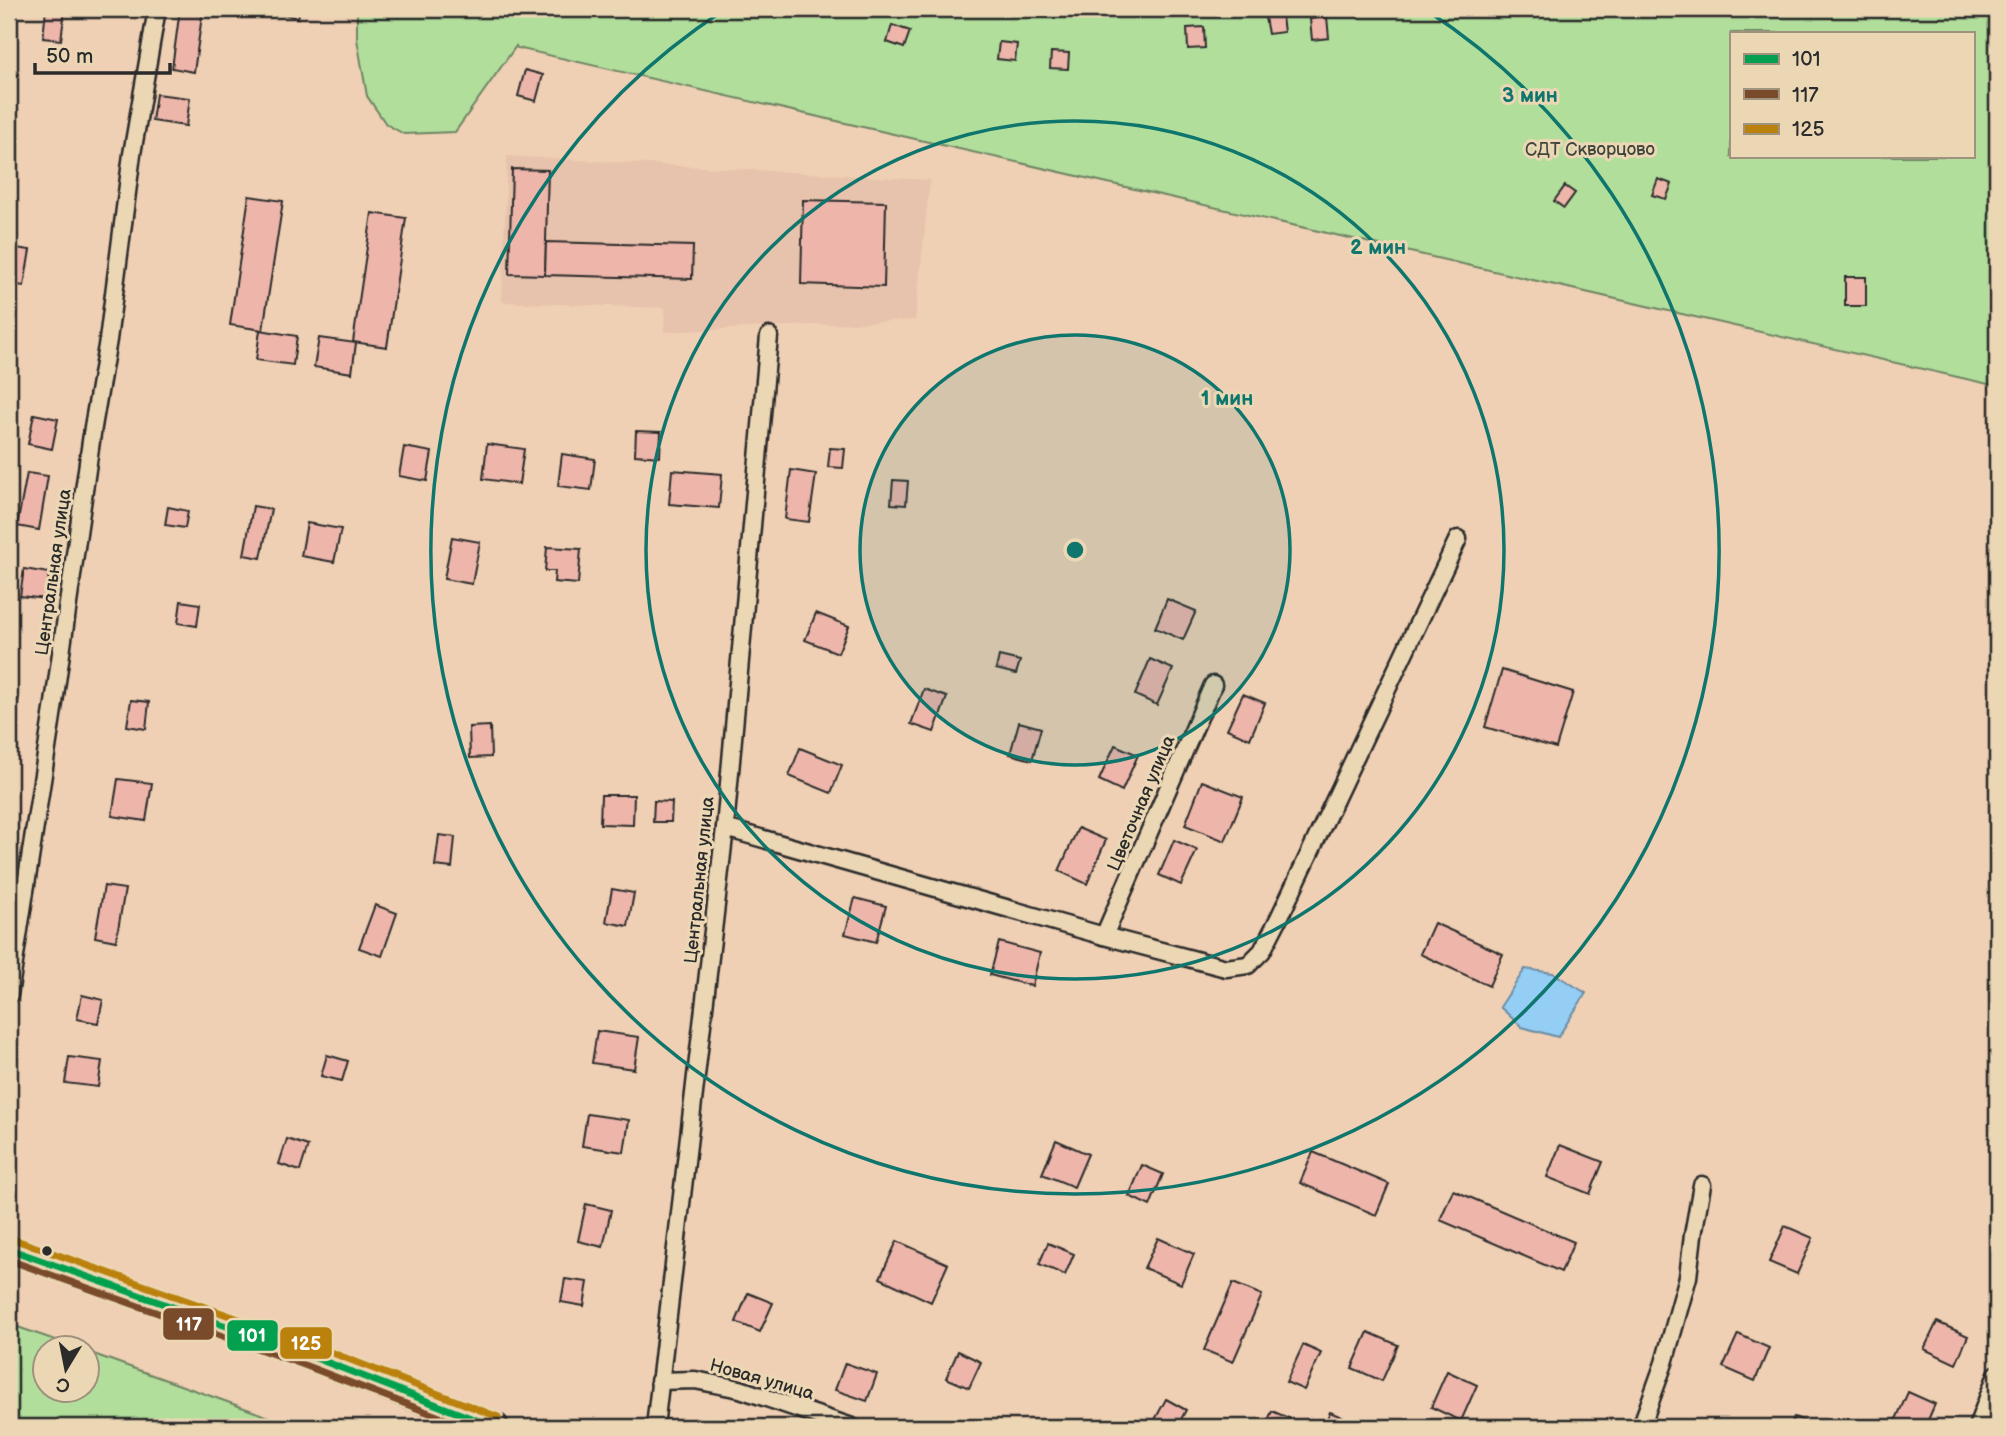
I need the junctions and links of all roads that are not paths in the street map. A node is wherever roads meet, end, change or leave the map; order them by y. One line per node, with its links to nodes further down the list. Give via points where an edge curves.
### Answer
1 (158, 9): 7 (street, Центральная улица, via 132,154)
2 (769, 336): 5 (street, Центральная улица)
3 (1458, 538): 6 (street, via 1262,951 1248,965 1226,968)
4 (1213, 685): 6 (street, Цветочная улица)
5 (725, 828): 6 (street); 11 (street, Центральная улица)
6 (1104, 936)
7 (9, 995)
8 (1702, 1185): 15 (street, via 1688,1277)
9 (9, 1249): 12 (highway, via 308,1355)
10 (1997, 1374): 16 (street)
11 (659, 1381): 13 (street, Центральная улица); 14 (street, Новая улица, via 695,1380 740,1389)
12 (494, 1427)
13 (655, 1427)
14 (852, 1427)
15 (1641, 1427)
16 (1977, 1427)

